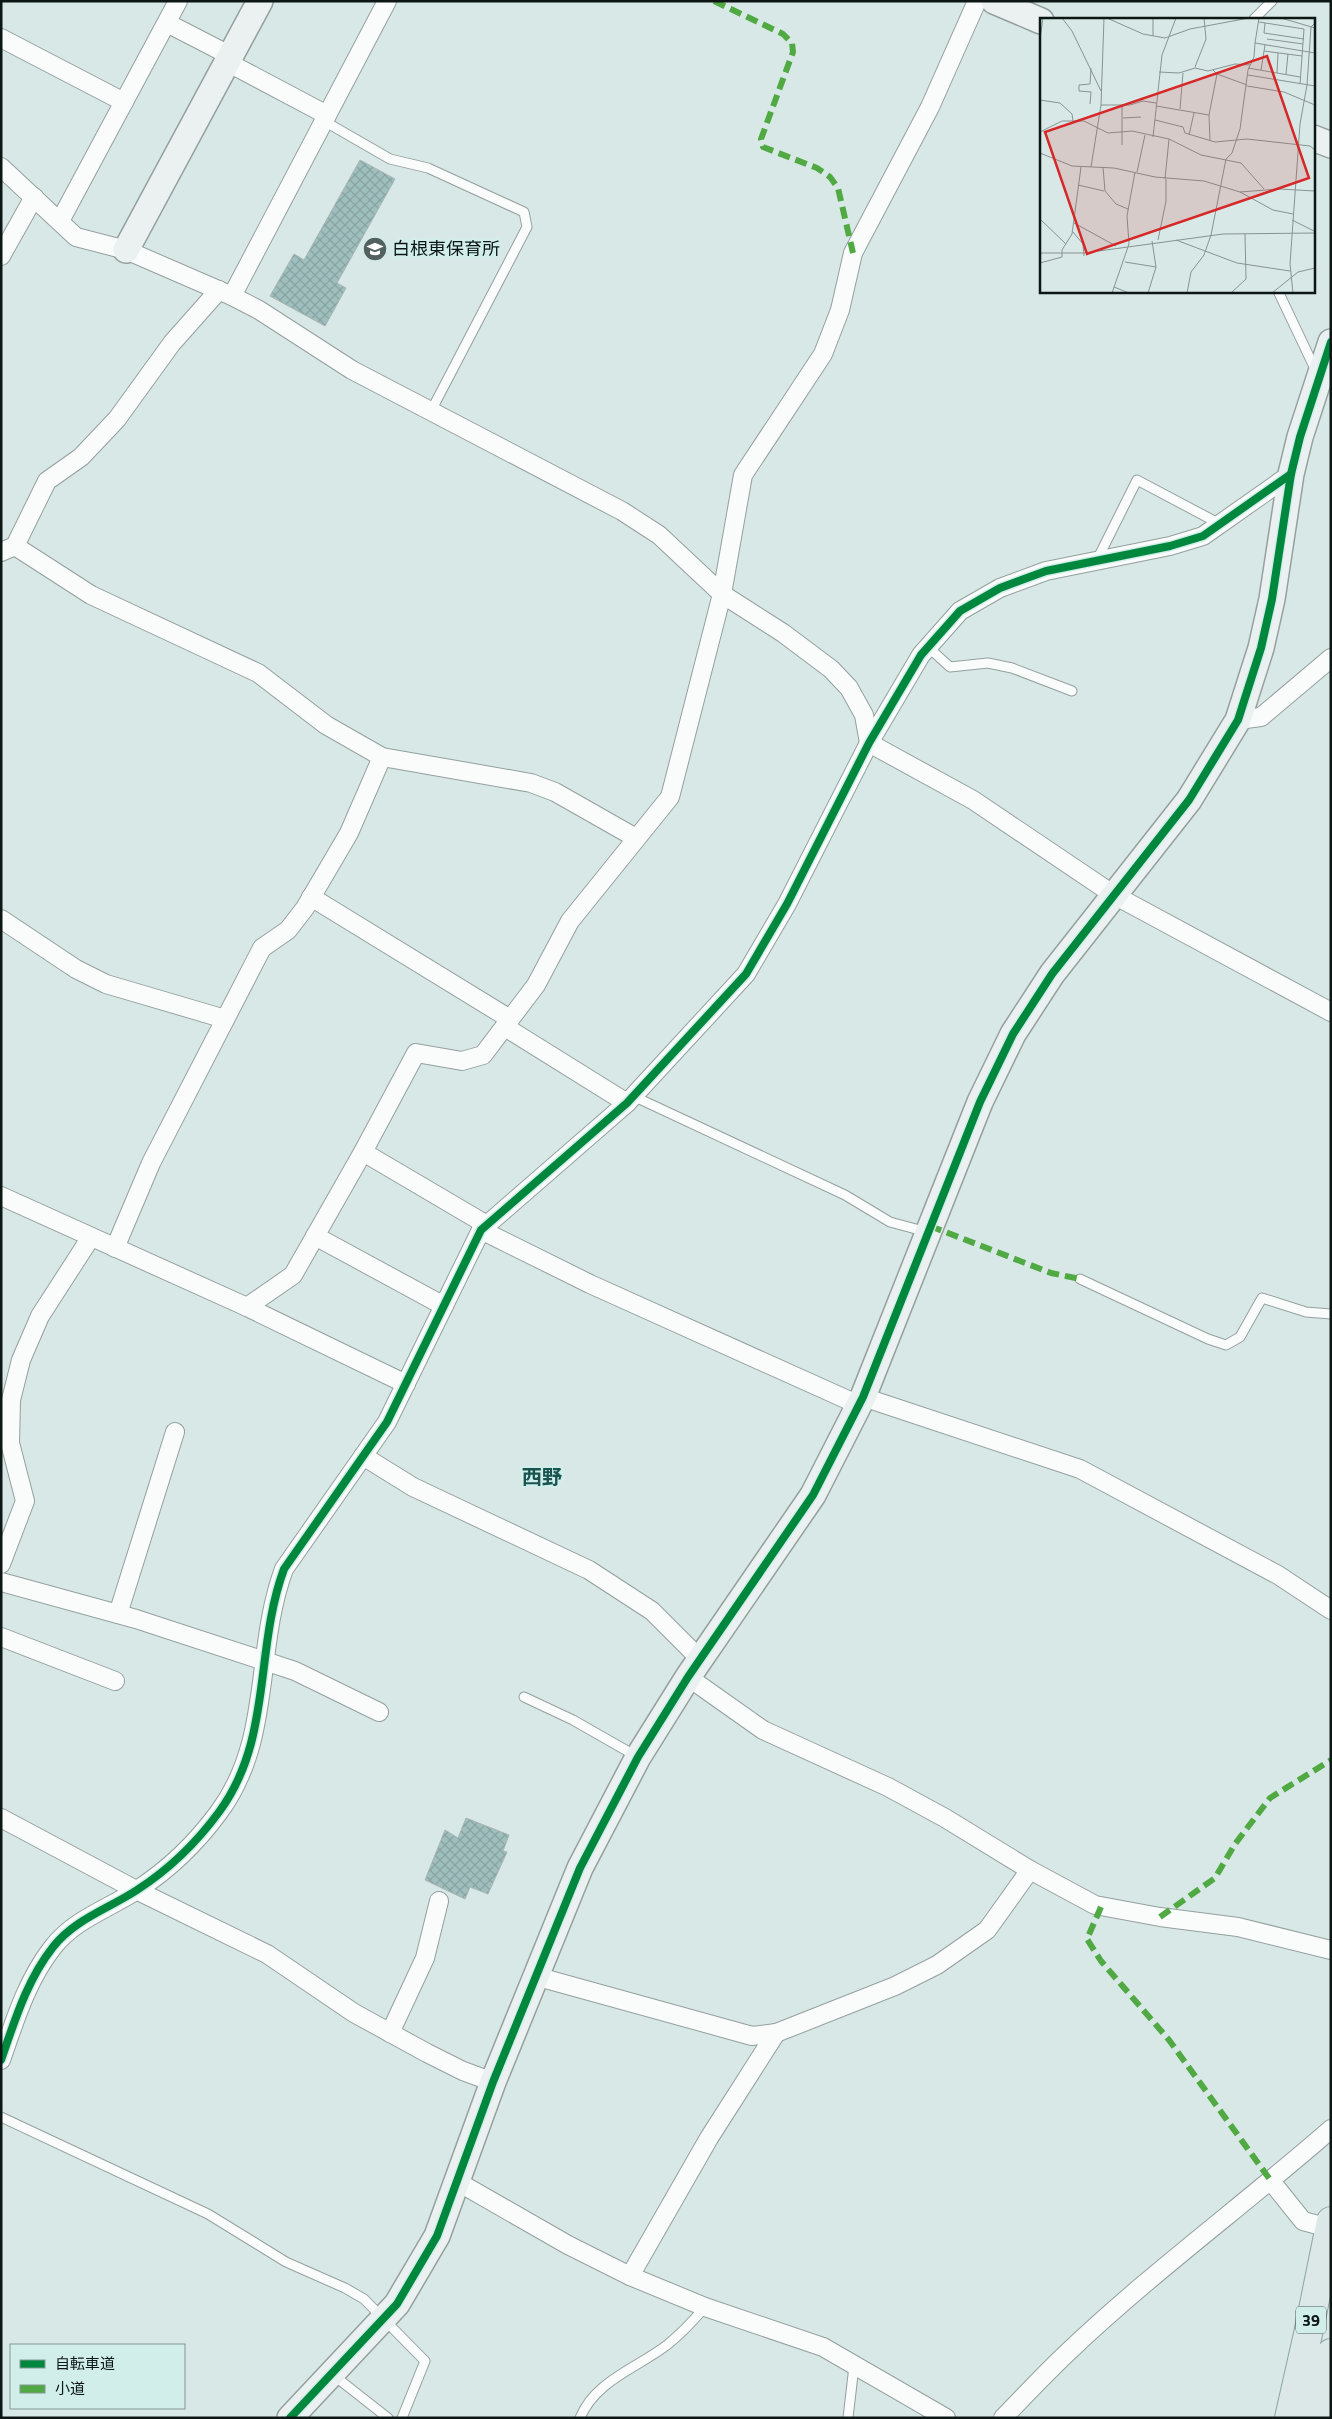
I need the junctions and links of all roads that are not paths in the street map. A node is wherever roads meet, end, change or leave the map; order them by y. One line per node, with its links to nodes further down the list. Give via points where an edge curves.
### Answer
1 (178, 1): 9 (street)
2 (260, 1): 11 (street)
3 (387, 1): 13 (street)
4 (977, 1): 30 (street, via 930,107 853,253 840,310 823,354 743,475)
5 (994, 1): 8 (street)
6 (1272, 1): 7 (lane)
7 (1255, 18)
8 (1040, 21)
9 (166, 23): 11 (street); 12 (street)
10 (1, 38): 12 (street)
11 (229, 59): 13 (street); 19 (street)
12 (124, 102): 18 (street)
13 (325, 118): 22 (street); 25 (lane, via 390,159 428,168 524,212 526,227)
14 (1314, 138): 15 (street)
15 (1331, 145)
16 (1, 167): 17 (street)
17 (34, 197): 18 (street); 20 (street)
18 (60, 221): 19 (street, via 76,236)
19 (126, 250): 22 (street)
20 (1, 256)
21 (1278, 292): 24 (lane)
22 (226, 293): 25 (street, via 259,310 352,370); 28 (street, via 172,343 117,419 81,457 47,481)
23 (1331, 342): 24 (street)
24 (1319, 378): 26 (street)
25 (431, 411): 30 (street, via 622,511 659,535)
26 (1291, 474): 27 (street); 34 (street, via 1261,648)
27 (1220, 524): 29 (street, via 1203,536 1170,546); 29 (lane, via 1137,480)
28 (8, 549): 36 (street, via 90,595 258,673 326,725)
29 (1097, 561): 31 (street, via 1046,571 1000,588 960,611)
30 (722, 594): 35 (street, via 831,669 849,688 864,715); 37 (street, via 670,797)
31 (928, 647): 33 (lane, via 950,667 988,663 1012,668); 35 (street)
32 (1331, 658): 34 (street, via 1261,718)
33 (1072, 691)
34 (1238, 720): 38 (street, via 1189,800)
35 (869, 743): 38 (street, via 973,800); 44 (street, via 787,904 746,974)
36 (382, 757): 37 (street, via 530,783 555,792); 39 (street, via 349,833)
37 (636, 838): 43 (street, via 570,921 536,985)
38 (1114, 895): 41 (street); 48 (street, via 1052,974 1013,1034 980,1102)
39 (311, 897): 42 (street, via 288,930 262,948); 43 (street)
40 (1, 919): 42 (street, via 76,969 106,984)
41 (1331, 1012)
42 (225, 1019): 51 (street, via 151,1163)
43 (507, 1023): 44 (street); 45 (street, via 483,1055 462,1061 416,1053)
44 (630, 1099): 47 (street); 48 (lane, via 845,1195 890,1222)
45 (364, 1152): 47 (street); 49 (street)
46 (1, 1196): 50 (street)
47 (484, 1228): 53 (street); 57 (street, via 590,1284)
48 (927, 1232): 57 (street)
49 (315, 1236): 53 (street); 54 (street, via 293,1275)
50 (91, 1237): 51 (street); 59 (street, via 40,1316 21,1360 11,1400)
51 (115, 1248): 54 (street)
52 (1080, 1279): 55 (lane, via 1226,1345 1240,1337 1262,1298 1306,1312)
53 (444, 1306): 56 (street)
54 (247, 1307): 56 (street)
55 (1331, 1314)
56 (406, 1384): 60 (street, via 388,1422)
57 (861, 1401): 63 (street, via 1080,1469 1278,1575); 67 (street, via 813,1495)
58 (175, 1432): 64 (street)
59 (7, 1452): 61 (street, via 25,1501)
60 (363, 1456): 66 (street, via 284,1569 274,1597); 67 (street, via 413,1487 589,1570 652,1611)
61 (1, 1564)
62 (1, 1582): 64 (street)
63 (1331, 1610)
64 (118, 1614): 66 (street)
65 (1, 1637): 68 (street)
66 (266, 1661): 70 (street, via 295,1671); 74 (street, via 260,1711 247,1762 219,1812 169,1867)
67 (694, 1668): 71 (street); 73 (street, via 763,1730 888,1787)
68 (115, 1681)
69 (524, 1697): 71 (lane)
70 (379, 1712)
71 (638, 1757): 77 (street, via 580,1868)
72 (1, 1818): 74 (street)
73 (1030, 1870): 76 (street, via 1095,1906 1238,1927); 79 (street, via 987,1930 936,1965 896,1986)
74 (136, 1890): 78 (street, via 267,1954); 80 (street, via 76,1924 53,1946 20,2004)
75 (439, 1901): 78 (street, via 425,1958)
76 (1331, 1950)
77 (535, 1976): 79 (street, via 752,2036); 81 (street)
78 (390, 2033): 81 (street, via 463,2071)
79 (776, 2033): 87 (street, via 709,2138)
80 (1, 2060)
81 (492, 2082): 85 (street)
82 (1, 2117): 89 (lane, via 208,2214 286,2262 364,2299)
83 (1331, 2129): 84 (street)
84 (1271, 2181): 86 (street, via 1304,2220); 99 (street, via 1153,2277 1067,2353)
85 (458, 2182): 87 (street, via 568,2245); 89 (street, via 437,2236 397,2304)
86 (1330, 2225): 100 (main road, 39)
87 (630, 2276): 88 (street)
88 (705, 2307): 91 (street, via 824,2347); 96 (lane, via 666,2345 600,2389)
89 (384, 2319): 92 (street); 95 (lane, via 425,2361)
90 (1331, 2353): 101 (main road, 39)
91 (854, 2366): 97 (lane); 98 (street)
92 (332, 2374): 93 (street); 94 (lane)
93 (290, 2418)
94 (388, 2418)
95 (402, 2418)
96 (580, 2418)
97 (848, 2418)
98 (946, 2418)
99 (1003, 2418)
100 (1289, 2418)
101 (1316, 2418)

